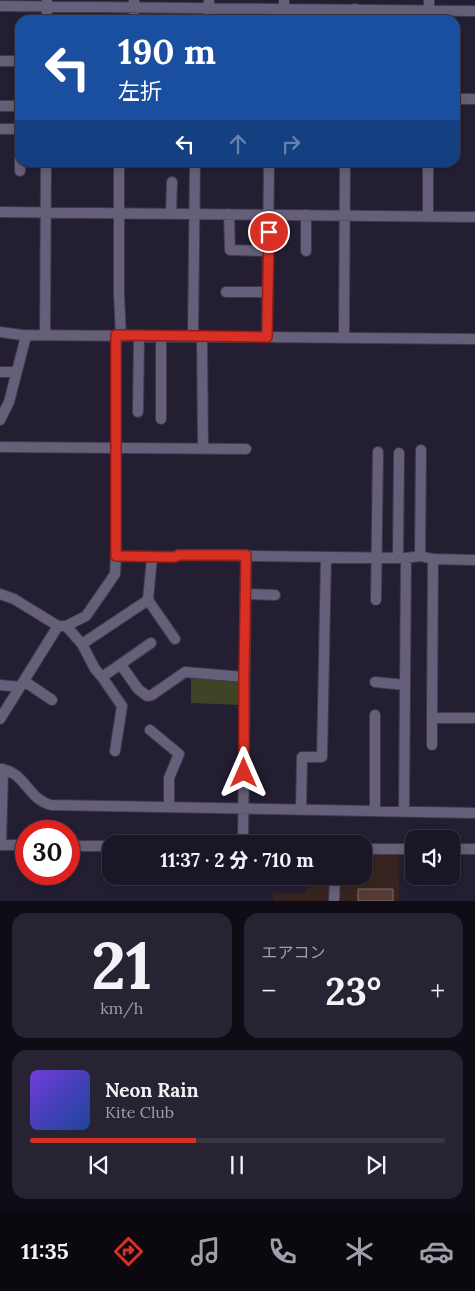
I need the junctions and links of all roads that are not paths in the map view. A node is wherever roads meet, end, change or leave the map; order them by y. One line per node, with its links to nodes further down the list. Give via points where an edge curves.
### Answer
1 (21, 3): 2 (street); 7 (street)
2 (47, 3): 3 (street)
3 (134, 4): 4 (street)
4 (209, 4): 5 (street)
5 (284, 4): 10 (street)
6 (366, 4): 8 (street); 10 (street)
7 (0, 6)
8 (429, 10): 9 (street)
9 (475, 11)
10 (355, 15)
11 (0, 61): 12 (street)
12 (15, 61)
13 (460, 99): 14 (street)
14 (475, 99)
15 (0, 106): 16 (street)
16 (15, 106)
17 (0, 129): 18 (street)
18 (15, 129)
19 (20, 167): 26 (street)
20 (46, 167): 29 (street)
21 (119, 167): 30 (street)
22 (194, 167): 32 (street)
23 (269, 167): 34 (street)
24 (345, 167): 36 (street)
25 (428, 167): 37 (street)
26 (20, 171)
27 (172, 182): 31 (street)
28 (0, 212): 29 (street)
29 (45, 213): 30 (street); 45 (street)
30 (119, 213): 31 (street); 46 (street)
31 (171, 214): 32 (street)
32 (194, 214): 33 (street); 49 (street)
33 (229, 214): 34 (street); 39 (street, via 230,250)
34 (269, 215): 35 (street); 39 (street)
35 (306, 215): 36 (street); 40 (street)
36 (345, 215): 37 (street); 51 (street)
37 (428, 216): 38 (street)
38 (475, 217)
39 (268, 250): 42 (street)
40 (306, 251)
41 (226, 292): 42 (street)
42 (268, 292): 50 (street)
43 (0, 332): 44 (street)
44 (28, 335): 45 (street); 54 (street)
45 (45, 335): 46 (street)
46 (119, 335): 47 (street); 59 (street)
47 (139, 336): 48 (street); 55 (street)
48 (161, 336): 49 (street); 56 (street)
49 (198, 337): 50 (street); 61 (street)
50 (267, 337): 51 (street)
51 (344, 338): 52 (street)
52 (475, 339)
53 (0, 372): 54 (street)
54 (16, 372): 57 (street, via 9,402)
55 (138, 412)
56 (161, 419)
57 (0, 420)
58 (0, 447): 59 (street)
59 (116, 448): 61 (street); 66 (street)
60 (246, 449): 61 (street)
61 (203, 450)
62 (421, 450): 67 (street)
63 (378, 452): 70 (street)
64 (399, 453): 71 (street)
65 (246, 555): 68 (street); 69 (street); 75 (street)
66 (116, 556): 68 (street); 79 (street, via 115,574 86,616)
67 (420, 556): 71 (street); 72 (street)
68 (152, 557): 77 (street)
69 (326, 557): 70 (street); 101 (street, via 322,757 302,757)
70 (377, 557): 71 (street); 78 (street)
71 (402, 557): 88 (street)
72 (433, 559): 73 (street); 92 (street)
73 (475, 560)
74 (0, 594): 79 (street)
75 (245, 594): 76 (street); 85 (street)
76 (275, 595)
77 (148, 600): 80 (street); 82 (street)
78 (376, 600)
79 (62, 626): 82 (street); 87 (street)
80 (175, 639)
81 (151, 643): 83 (street)
82 (82, 644): 84 (street)
83 (121, 665): 84 (street); 85 (street, via 147,696 186,672)
84 (102, 677): 97 (street, via 122,706)
85 (244, 677): 100 (street)
86 (376, 682): 88 (street)
87 (22, 684): 89 (street); 90 (street); 94 (street)
88 (405, 684): 103 (street)
89 (0, 685)
90 (52, 700)
91 (375, 715): 102 (street)
92 (432, 718): 93 (street); 96 (street)
93 (475, 718)
94 (0, 719)
95 (150, 730): 99 (street, via 180,754 169,778)
96 (432, 745)
97 (115, 751)
98 (1, 769): 99 (street, via 17,775 40,801 51,805); 106 (street)
99 (169, 807): 100 (street)
100 (244, 809): 101 (street); 105 (street)
101 (301, 810): 102 (street)
102 (375, 811): 103 (street)
103 (404, 812): 104 (street)
104 (475, 813)
105 (243, 835)
106 (0, 845): 107 (street)
107 (15, 845)
108 (80, 846): 109 (street)
109 (102, 846)
110 (372, 848): 111 (street)
111 (405, 849)
112 (460, 849): 113 (street)
113 (475, 849)
114 (335, 885): 115 (street)
115 (334, 901)

